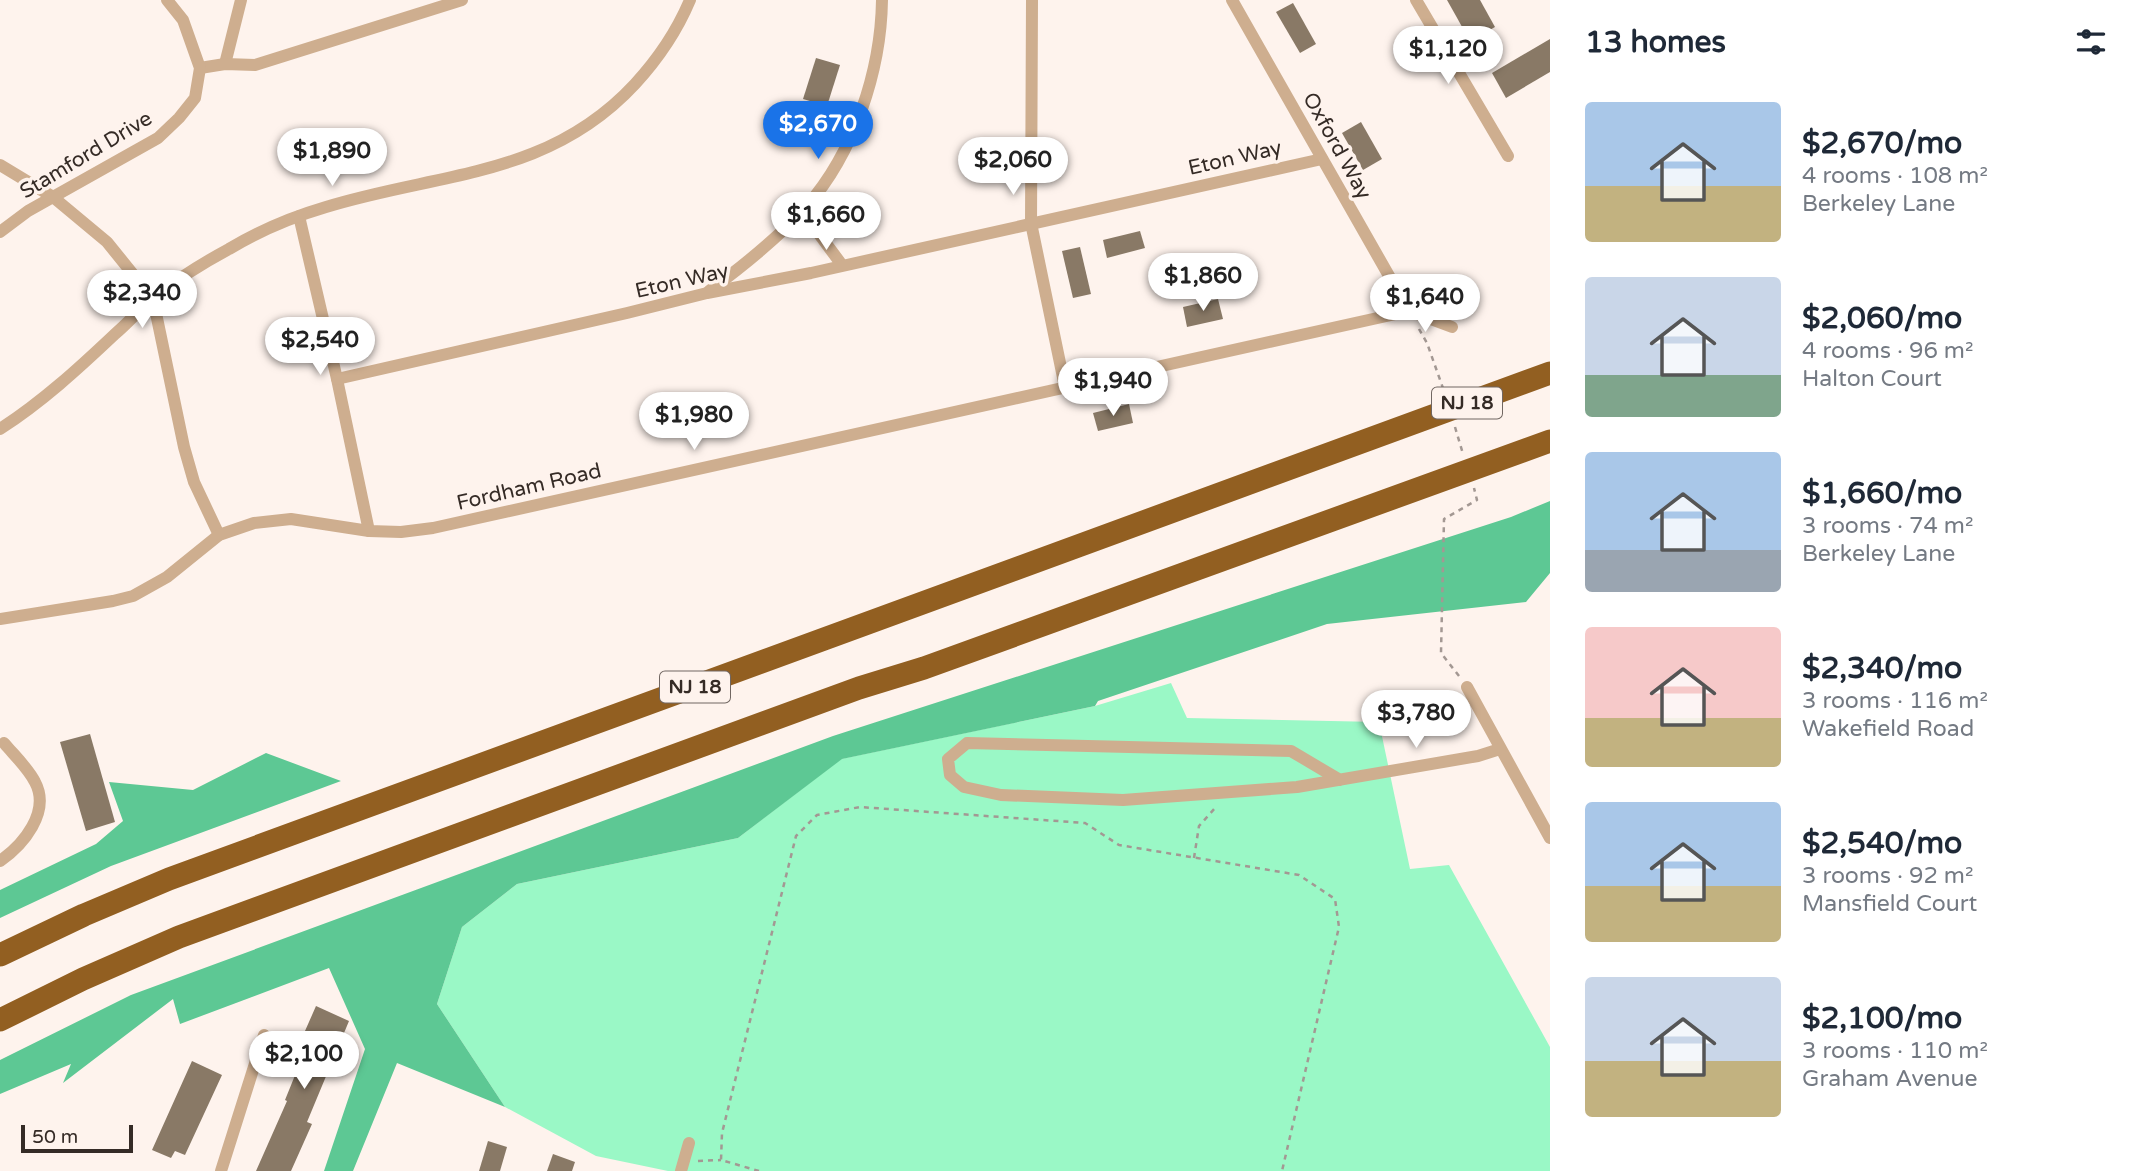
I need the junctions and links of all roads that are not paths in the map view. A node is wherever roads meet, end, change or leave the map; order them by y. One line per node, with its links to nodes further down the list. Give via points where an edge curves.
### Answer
1 (167, 0): 10 (street, via 183,20)
2 (241, 0): 9 (street)
3 (462, 0): 9 (street, via 255,65)
4 (690, 0): 16 (street, via 669,42 647,71 622,98 575,134 489,169 345,201)
5 (883, 0): 15 (street, via 866,100 830,174)
6 (1032, 0): 17 (street)
7 (1232, 0): 12 (street, Oxford Way)
8 (1416, 0): 11 (street)
9 (225, 64): 10 (street)
10 (200, 68): 14 (street, Stamford Drive, via 195,98 158,138)
11 (1508, 156)
12 (1322, 159): 17 (street, Eton Way); 22 (street, Oxford Way)
13 (0, 165): 14 (street)
14 (53, 197): 18 (street, Stamford Drive); 21 (street, via 107,243)
15 (807, 206): 19 (street, via 819,234); 20 (street)
16 (299, 216): 21 (street, via 228,249); 25 (street)
17 (1031, 223): 19 (street, Eton Way); 26 (street)
18 (0, 232)
19 (842, 265): 20 (street, Eton Way)
20 (707, 293): 25 (street, Eton Way)
21 (153, 299): 27 (street, via 56,387); 32 (street, via 184,447 194,482)
22 (1409, 311): 23 (street); 26 (street, Fordham Road)
23 (1452, 327)
24 (1547, 373): 40 (highway, NJ 18, via 169,879)
25 (337, 379): 31 (street)
26 (1065, 387): 31 (street, Fordham Road, via 433,528)
27 (0, 429)
28 (1550, 441): 30 (highway, NJ 18)
29 (1550, 450): 30 (highway)
30 (1502, 459): 41 (highway, NJ 18, via 298,891 83,979)
31 (369, 531): 32 (street, Fordham Road, via 291,519 254,523)
32 (219, 535): 33 (street, Fordham Road, via 167,577 133,596)
33 (0, 619)
34 (1467, 687): 36 (street)
35 (4, 743): 39 (street, via 35,780 39,801 34,823 23,840)
36 (1500, 749): 37 (street); 38 (street)
37 (1340, 779): 37 (street, via 1291,751 967,743 948,759 950,775 964,788 1002,795 1123,800 1297,787)
38 (1550, 838)
39 (0, 860)
40 (0, 955)
41 (0, 1020)
42 (264, 1035): 45 (street)
43 (689, 1143): 44 (street)
44 (682, 1166)
45 (221, 1171)

